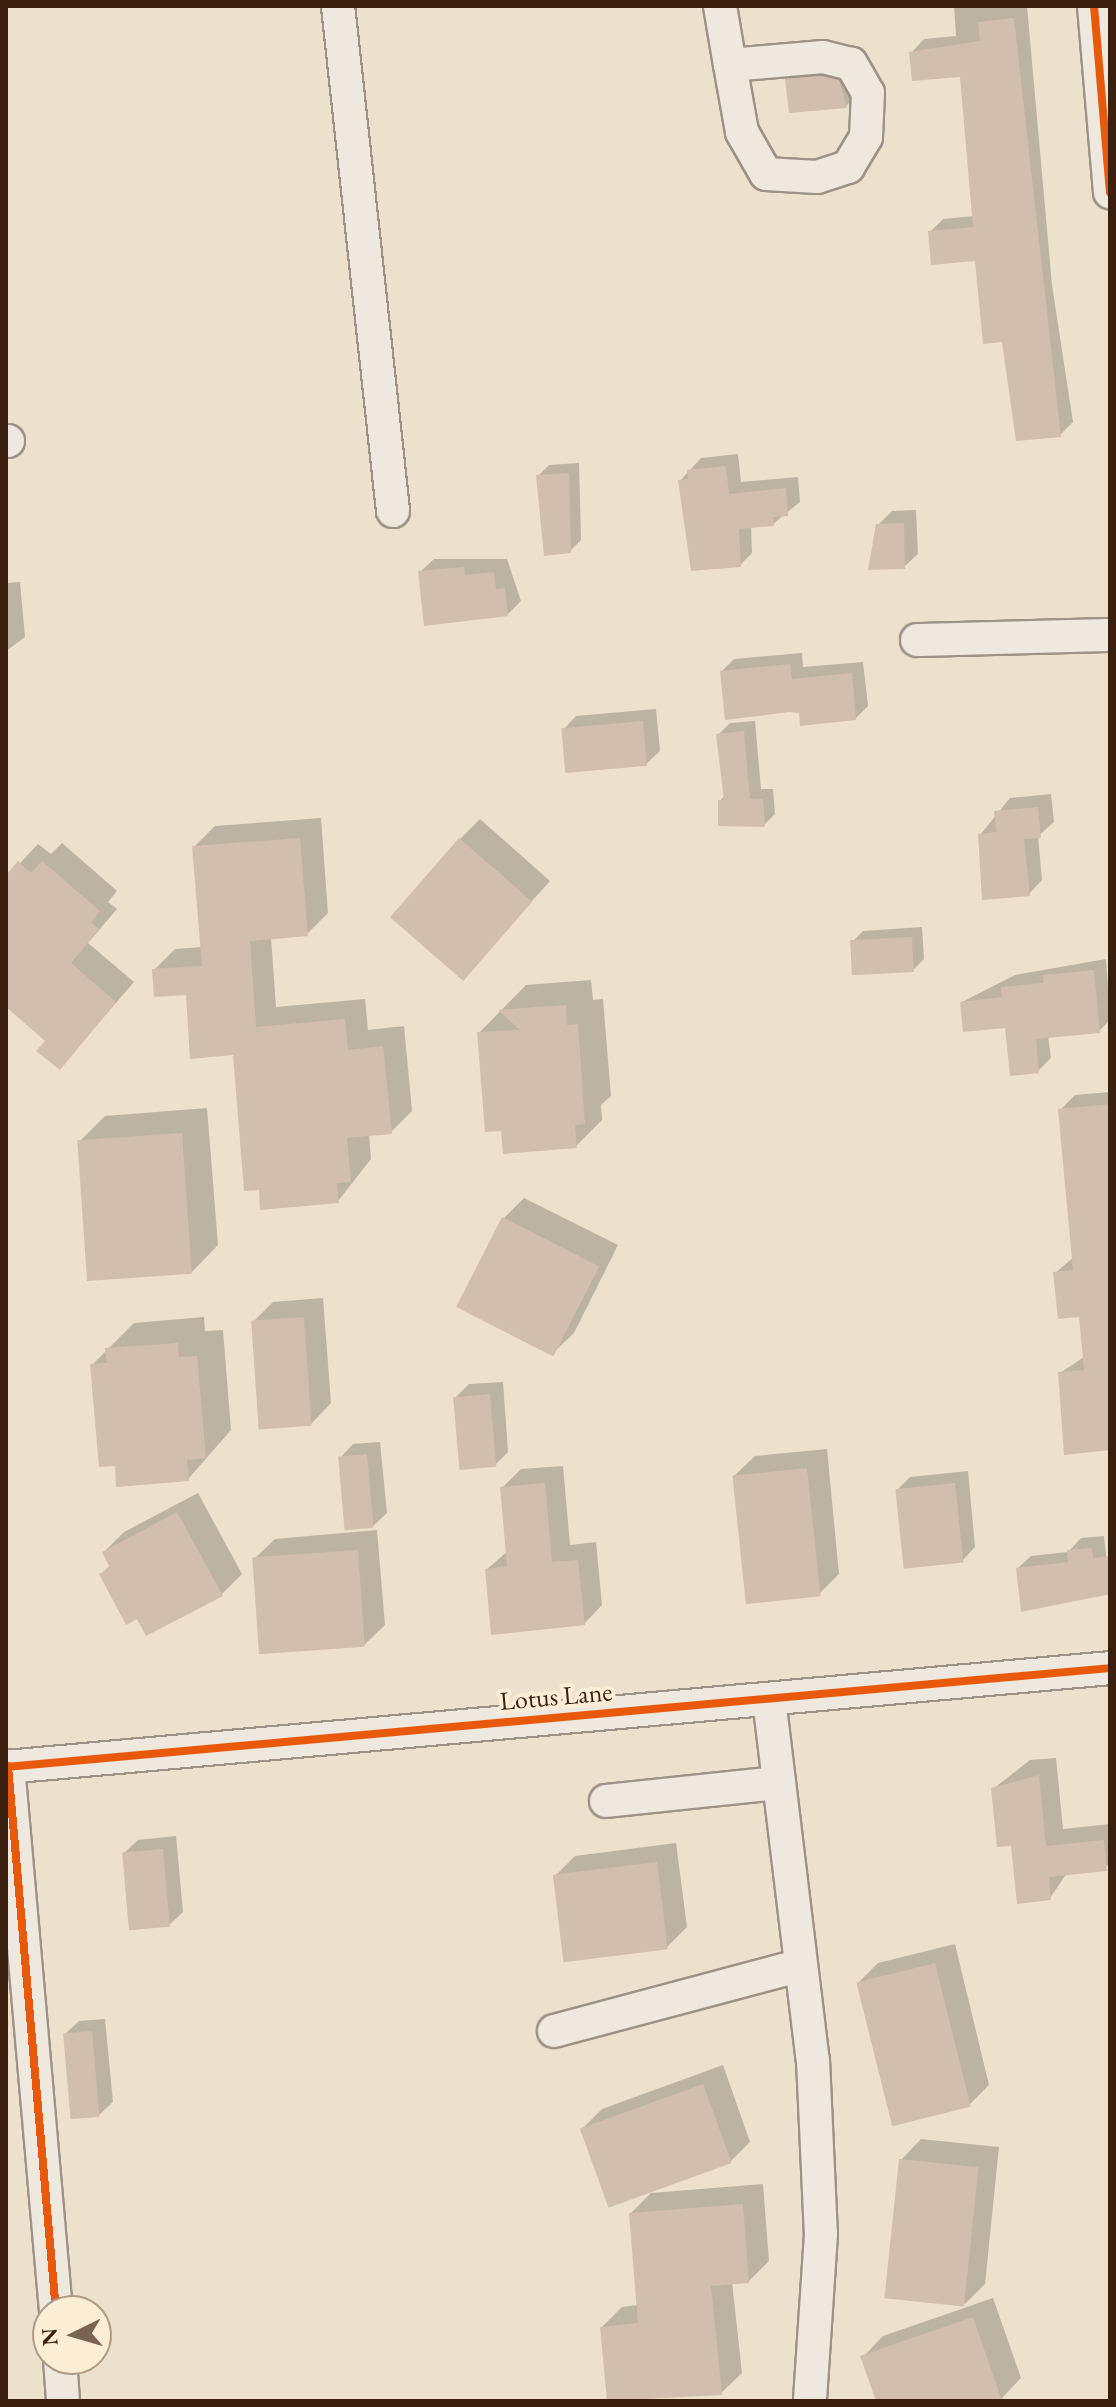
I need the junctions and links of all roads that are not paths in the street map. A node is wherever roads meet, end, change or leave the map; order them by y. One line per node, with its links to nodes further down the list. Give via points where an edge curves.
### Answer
1 (338, 6): 6 (street)
2 (720, 6): 4 (street)
3 (1094, 6): 5 (street)
4 (730, 65): 4 (street, via 742,132 766,174 817,177 848,167 866,137 868,93 851,64 823,57)
5 (1110, 192)
6 (393, 511)
7 (1110, 635): 8 (street)
8 (917, 640)
9 (1110, 1668): 10 (street, Lotus Lane)
10 (769, 1699): 11 (street, Lotus Lane); 12 (street)
11 (7, 1766): 16 (street)
12 (778, 1783): 13 (street); 14 (street)
13 (606, 1801)
14 (799, 1966): 15 (street); 19 (street, via 813,2060 821,2234)
15 (554, 2031)
16 (55, 2295)
17 (61, 2375): 18 (street)
18 (63, 2401)
19 (810, 2401)

